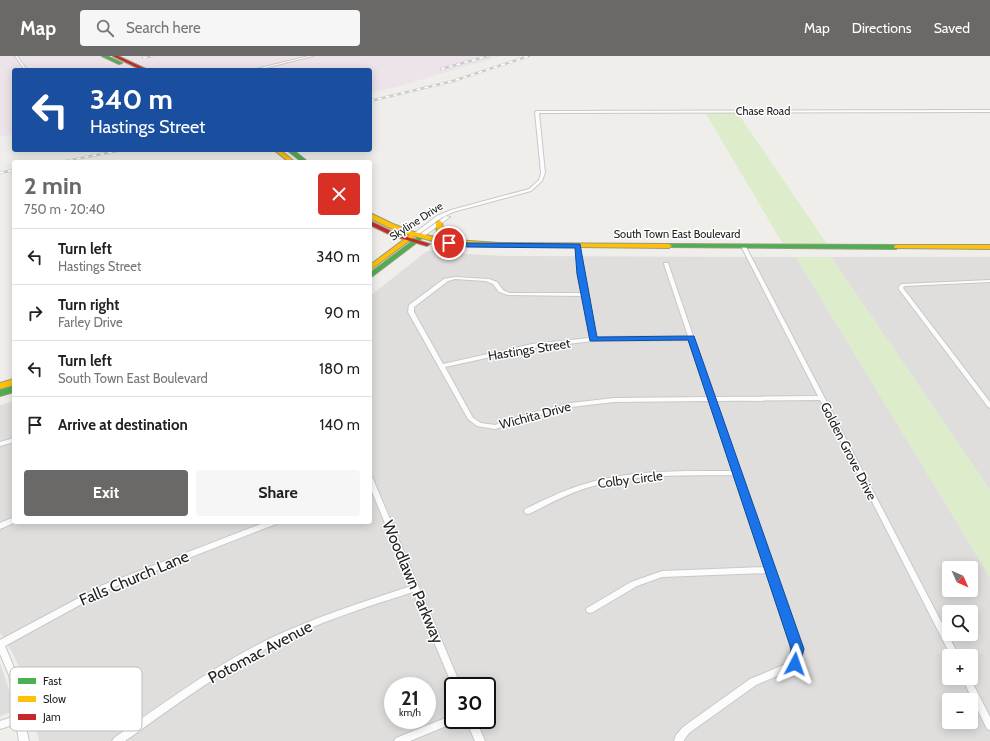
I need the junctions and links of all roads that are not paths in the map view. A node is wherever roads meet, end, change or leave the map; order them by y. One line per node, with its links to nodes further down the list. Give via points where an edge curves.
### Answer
1 (16, 56): 6 (street)
2 (104, 56): 5 (main road)
3 (115, 56): 5 (main road)
4 (312, 56): 9 (street)
5 (126, 63): 7 (main road); 8 (main road)
6 (25, 68)
7 (133, 68)
8 (140, 68)
9 (261, 68)
10 (990, 110): 11 (street, Chase Road)
11 (537, 112): 16 (street, Skyline Drive, via 543,173 541,180 530,190)
12 (280, 152): 14 (main road)
13 (292, 152): 15 (main road)
14 (290, 160)
15 (302, 160)
16 (480, 205): 18 (street, Skyline Drive, via 449,216); 20 (street, Skyline Drive, via 452,211 439,217)
17 (372, 216): 20 (main road, South Town East Boulevard)
18 (440, 222): 20 (street, Skyline Drive); 21 (main road, via 439,231 444,238)
19 (372, 224): 20 (main road, South Town East Boulevard)
20 (414, 238): 21 (main road, South Town East Boulevard); 23 (main road, South Town East Boulevard, via 445,247 482,251); 27 (main road, Skyline Drive); 28 (main road, Skyline Drive)
21 (461, 244): 23 (main road, South Town East Boulevard)
22 (990, 247): 24 (main road, South Town East Boulevard)
23 (578, 248): 24 (main road, South Town East Boulevard); 30 (street)
24 (744, 249): 25 (main road, South Town East Boulevard); 38 (street, Golden Grove Drive)
25 (990, 252)
26 (666, 264): 31 (street)
27 (372, 267)
28 (372, 274)
29 (990, 281): 40 (street, via 900,286)
30 (585, 295): 32 (street); 33 (street, Wichita Drive, via 508,294 487,280 446,280 411,306 410,312)
31 (691, 338): 32 (street, Hastings Street); 39 (street)
32 (593, 339): 33 (street, Hastings Street, via 532,346)
33 (440, 366): 39 (street, Wichita Drive, via 471,419 479,425 495,427 571,405 614,400)
34 (12, 383): 35 (main road)
35 (0, 386)
36 (12, 390): 37 (main road)
37 (0, 393)
38 (821, 398): 39 (street, Wichita Drive); 53 (street, Golden Grove Drive)
39 (712, 399): 43 (street)
40 (990, 406)
41 (12, 441): 42 (street)
42 (0, 444)
43 (738, 473): 45 (street, Colby Circle, via 646,474 593,483 566,492); 49 (street)
44 (372, 486): 50 (street, Woodlawn Parkway)
45 (528, 511)
46 (12, 521): 48 (street)
47 (268, 524): 52 (street, Falls Church Lane, via 106,587)
48 (0, 526)
49 (770, 570): 51 (street, via 662,574 634,584); 69 (street, via 797,649 795,664 753,682 686,730)
50 (415, 588): 55 (street, Woodlawn Parkway); 59 (street, Potomac Avenue, via 331,615 270,642 212,675)
51 (590, 610)
52 (0, 644): 54 (street)
53 (951, 649)
54 (10, 668)
55 (453, 677)
56 (970, 685): 61 (street)
57 (10, 722): 60 (street)
58 (444, 723): 67 (street)
59 (142, 724)
60 (0, 725)
61 (990, 726)
62 (475, 729): 68 (street)
63 (21, 731): 65 (street)
64 (132, 731): 66 (street, Potomac Avenue)
65 (24, 741)
66 (118, 741)
67 (399, 741)
68 (480, 741)
69 (679, 741)

